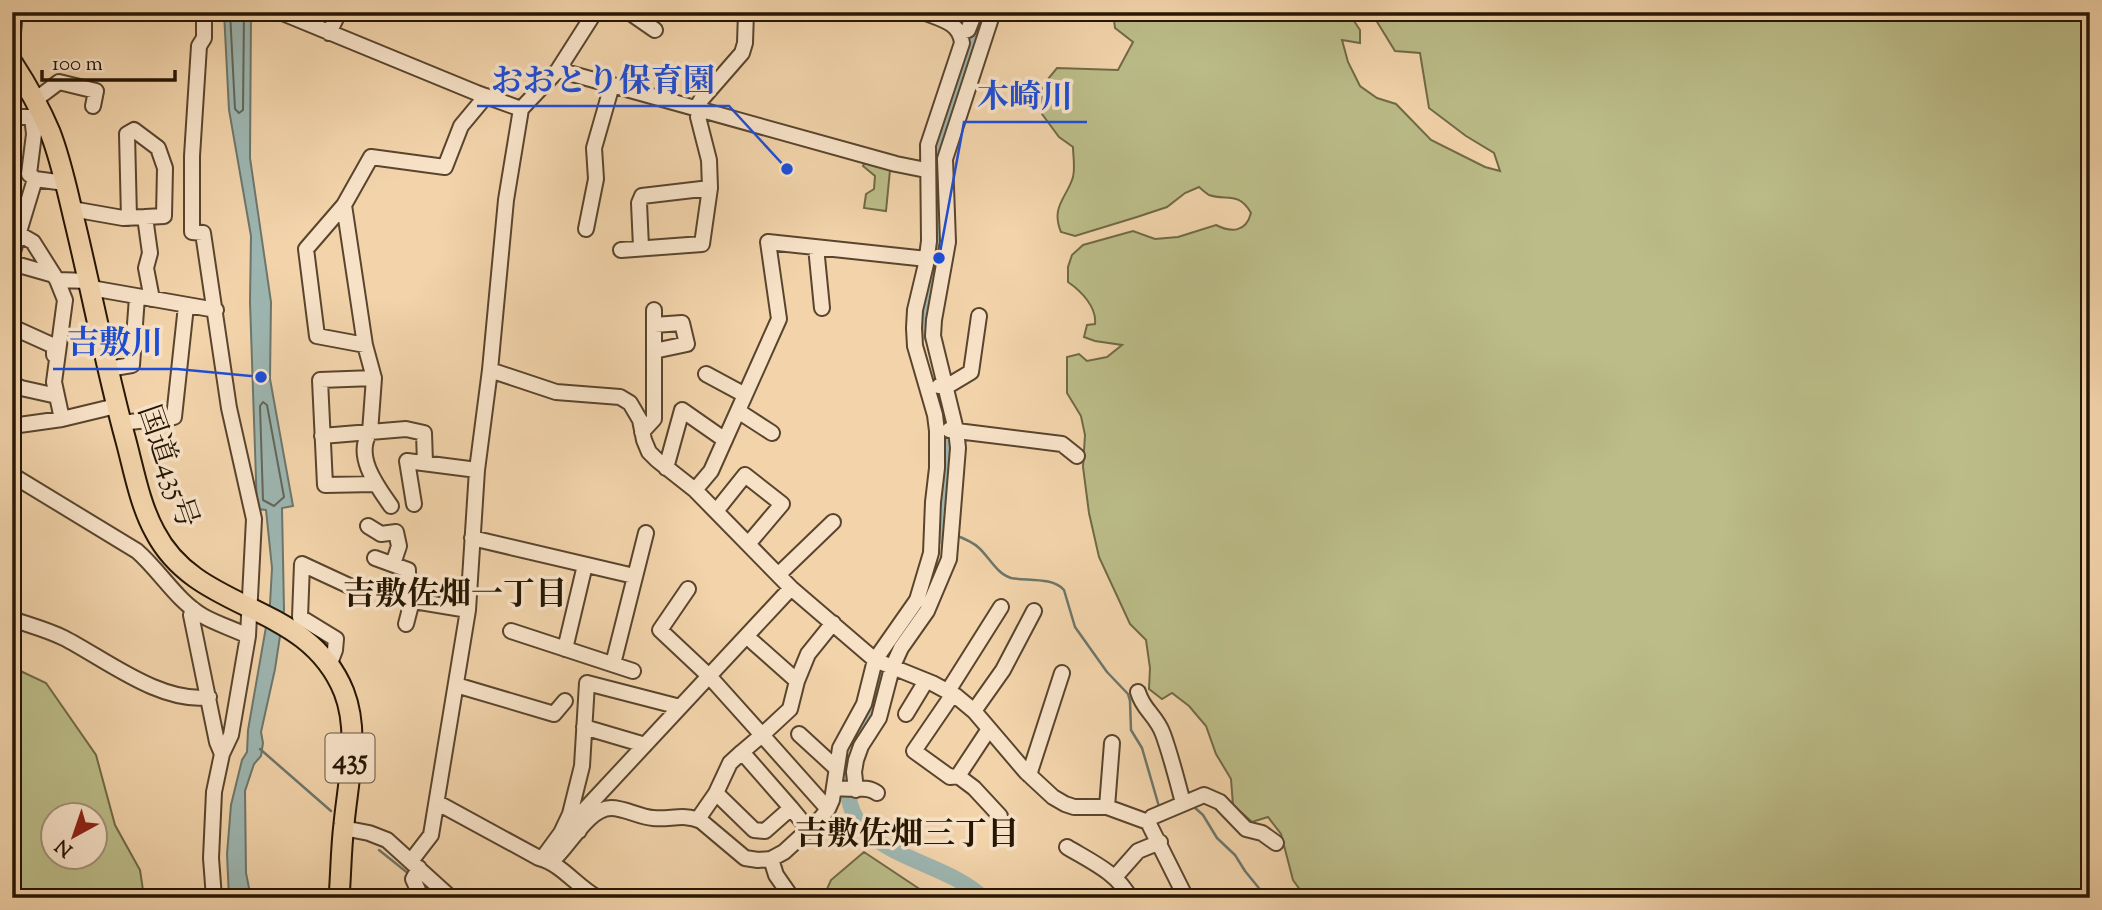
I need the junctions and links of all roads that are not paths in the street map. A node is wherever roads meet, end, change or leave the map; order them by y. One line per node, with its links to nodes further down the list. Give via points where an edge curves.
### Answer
1 (15, 12): 14 (street)
2 (204, 12): 45 (street, via 192,156 192,232 203,233)
3 (280, 12): 13 (street)
4 (338, 12): 13 (street)
5 (595, 12): 16 (street)
6 (629, 12): 11 (street)
7 (746, 12): 22 (street, via 742,53 701,100)
8 (922, 12): 12 (street, via 952,23)
9 (975, 12): 12 (street, via 968,30)
10 (993, 12): 56 (street, via 945,159 948,242 933,336)
11 (655, 30)
12 (961, 32): 24 (street, via 962,43 932,128)
13 (329, 33): 18 (street)
14 (12, 43)
15 (12, 62): 19 (highway, 国道435号 / 435)
16 (558, 70): 17 (street); 21 (street)
17 (612, 85): 22 (street); 32 (street, via 594,148 596,179)
18 (486, 96): 21 (street); 28 (street, via 461,126 445,167 371,157)
19 (35, 100): 20 (street, via 59,82 96,91); 26 (highway, 国道435号 / 435)
20 (93, 106)
21 (521, 108): 52 (street, via 506,200)
22 (699, 110): 24 (street); 27 (street)
23 (12, 117): 25 (street, via 32,117 29,174)
24 (926, 170): 38 (street)
25 (35, 179): 26 (street); 33 (street)
26 (65, 183): 29 (highway, 国道435号 / 435)
27 (710, 188): 34 (street, via 702,244); 34 (street, via 642,195)
28 (344, 205): 48 (street); 48 (street, via 306,250 317,336)
29 (72, 209): 31 (street); 41 (highway, 国道435号 / 435)
30 (145, 217): 31 (street); 31 (street, via 164,216 164,168 158,148 134,130 127,134); 42 (street, via 150,253)
31 (128, 218)
32 (586, 229)
33 (16, 231): 37 (street); 40 (street, via 33,242)
34 (641, 247): 36 (street)
35 (816, 247): 38 (street); 44 (street); 58 (street, via 768,242 779,319)
36 (621, 250)
37 (12, 255)
38 (927, 259): 57 (street, via 914,328)
39 (12, 263): 40 (street)
40 (56, 278): 41 (street); 59 (street, via 65,300 54,382)
41 (90, 285): 42 (street); 51 (highway, 国道435号 / 435)
42 (145, 298): 43 (street); 51 (street, via 132,365)
43 (186, 306): 45 (street); 61 (street, via 174,417)
44 (822, 308)
45 (216, 310): 101 (street, via 229,408 254,519)
46 (979, 316): 56 (street, via 971,372)
47 (12, 327): 49 (street)
48 (365, 345): 54 (street)
49 (54, 346)
50 (654, 351): 50 (street, via 654,317 682,323 687,344); 67 (street, via 654,419)
51 (108, 369): 61 (highway, 国道435号 / 435)
52 (490, 370): 67 (street, via 555,392 620,397 635,410); 74 (street)
53 (706, 374): 58 (street)
54 (374, 378): 66 (street); 69 (street, via 320,380)
55 (12, 383): 59 (street)
56 (946, 384): 57 (street); 64 (street)
57 (928, 390): 65 (street)
58 (745, 395): 60 (street)
59 (57, 396): 62 (street)
60 (738, 411): 68 (street); 70 (street)
61 (118, 414): 62 (street); 101 (highway, 国道435号 / 435, via 145,510 161,543 195,579)
62 (62, 419): 63 (street)
63 (12, 426)
64 (956, 430): 65 (street); 71 (street, via 1062,444); 80 (street)
65 (937, 431): 78 (street)
66 (370, 432): 69 (street); 72 (street, via 406,429 424,433); 76 (street, via 365,439 365,460)
67 (642, 432): 73 (street, via 649,452)
68 (772, 433)
69 (322, 436): 76 (street, via 325,485)
70 (725, 440): 73 (street, via 682,410); 77 (street, via 711,471)
71 (1077, 456)
72 (425, 463): 74 (street); 79 (street, via 407,461)
73 (666, 468): 77 (street)
74 (477, 470): 86 (street)
75 (12, 475): 100 (street, via 137,551)
76 (375, 484): 81 (street)
77 (695, 490): 82 (street)
78 (933, 502): 80 (street); 89 (street)
79 (414, 504)
80 (953, 504): 92 (street)
81 (391, 506)
82 (717, 510): 87 (street); 87 (street, via 746,475 782,504)
83 (833, 522): 93 (street)
84 (368, 526): 90 (street, via 381,534 396,532)
85 (646, 533): 94 (street)
86 (472, 538): 91 (street); 102 (street)
87 (749, 542): 93 (street)
88 (375, 558): 90 (street)
89 (930, 563): 92 (street); 111 (street, via 917,600)
90 (393, 564): 98 (street, via 408,570 408,600)
91 (585, 565): 94 (street); 110 (street)
92 (945, 569): 114 (street, via 927,611)
93 (779, 574): 95 (street)
94 (634, 576): 112 (street)
95 (791, 587): 105 (street); 117 (street)
96 (688, 589): 117 (street, via 660,630)
97 (358, 590): 113 (street, via 302,565 300,617 336,639)
98 (412, 601): 102 (street); 106 (street)
99 (1001, 607): 121 (street)
100 (193, 608): 108 (street); 123 (street)
101 (253, 608): 108 (street); 113 (highway, 国道435号 / 435, via 299,634)
102 (468, 610): 120 (street)
103 (1034, 611): 126 (street, via 1003,670)
104 (12, 619): 123 (street, via 62,637 143,682 196,698)
105 (833, 623): 111 (street); 118 (street, via 808,654)
106 (406, 624)
107 (511, 631): 110 (street)
108 (248, 636): 135 (street, via 234,723)
109 (753, 642): 118 (street)
110 (565, 649): 112 (street)
111 (875, 660): 114 (street); 136 (street, via 864,704 840,748)
112 (612, 664): 115 (street)
113 (329, 666): 152 (highway, 国道435号 / 435, via 345,694 353,736)
114 (892, 668): 119 (street); 140 (street, via 879,718 856,760)
115 (633, 671)
116 (1062, 673): 137 (street)
117 (709, 676): 125 (street); 131 (street)
118 (797, 681): 131 (street, via 790,709)
119 (926, 681): 121 (street); 127 (street)
120 (456, 685): 124 (street, via 554,714); 143 (street)
121 (950, 692): 126 (street); 138 (street, via 914,751 950,777)
122 (1138, 692): 144 (street, via 1163,733)
123 (209, 697): 135 (street)
124 (565, 701)
125 (680, 707): 128 (street, via 587,683); 133 (street)
126 (974, 711): 129 (street)
127 (906, 714)
128 (584, 727): 133 (street); 150 (street)
129 (989, 729): 137 (street); 138 (street)
130 (799, 734): 136 (street)
131 (762, 735): 134 (street); 147 (street)
132 (1112, 743): 145 (street)
133 (645, 745): 150 (street)
134 (742, 752): 141 (street, via 730,763); 146 (street)
135 (222, 754): 162 (street, via 214,792)
136 (836, 768): 139 (street)
137 (1029, 775): 145 (street, via 1065,804)
138 (958, 776): 148 (street)
139 (834, 787): 140 (street); 147 (street)
140 (856, 790): 142 (street, via 867,788)
141 (716, 793): 146 (street, via 754,830 765,831); 149 (street)
142 (877, 793)
143 (438, 803): 158 (street); 159 (street, via 431,835)
144 (1183, 803): 151 (street); 155 (street, via 1204,794 1220,802 1246,829)
145 (1107, 807): 151 (street)
146 (791, 808): 153 (street)
147 (828, 810): 153 (street)
148 (1000, 816)
149 (698, 819): 150 (street, via 684,815 650,818 613,808); 157 (street, via 745,858)
150 (575, 822): 158 (street)
151 (1148, 822): 154 (street)
152 (343, 828): 159 (street, via 378,835); 163 (highway, 国道435号 / 435)
153 (809, 830): 157 (street)
154 (1160, 842): 160 (street, via 1139,851); 168 (street)
155 (1276, 843)
156 (1067, 847): 160 (street)
157 (771, 859): 161 (street)
158 (547, 860): 166 (street)
159 (415, 864): 164 (street); 165 (street)
160 (1115, 877): 167 (street)
161 (785, 896)
162 (214, 898)
163 (339, 898)
164 (416, 898)
165 (451, 898)
166 (598, 898)
167 (1130, 898)
168 (1186, 898)

